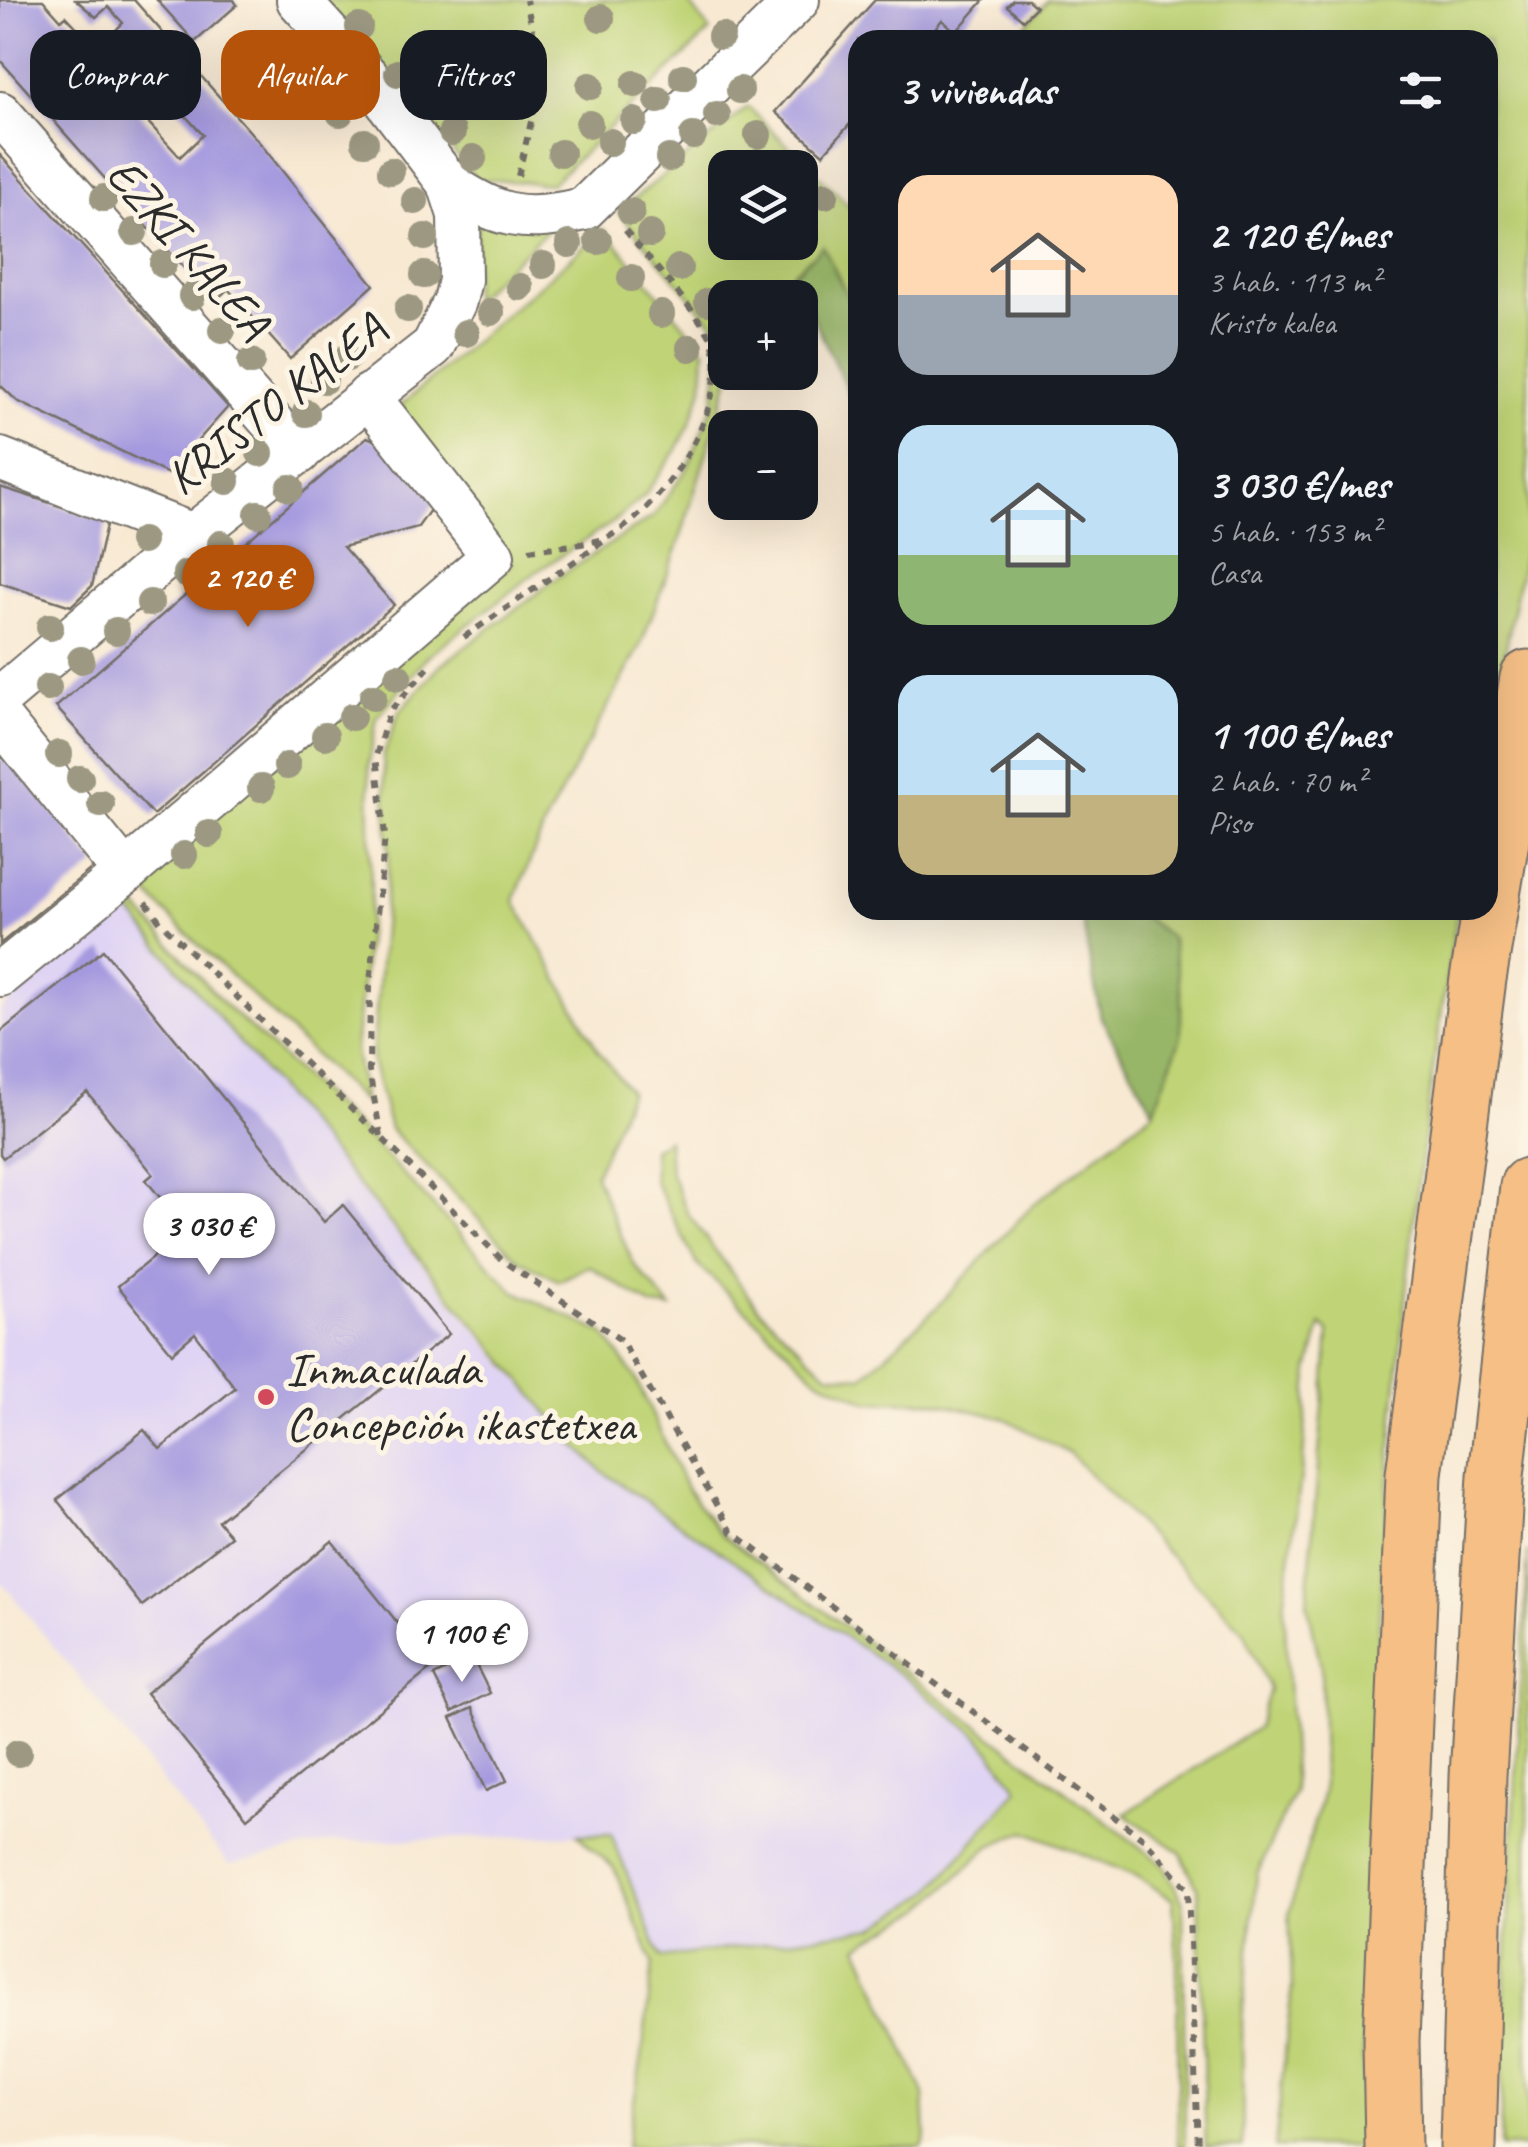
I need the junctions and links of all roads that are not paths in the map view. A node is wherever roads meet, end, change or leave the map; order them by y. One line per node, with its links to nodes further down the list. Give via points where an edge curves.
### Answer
1 (298, 0): 4 (street)
2 (798, 0): 4 (street, via 590,202 558,215 508,216)
3 (0, 113): 6 (street, EZKI KALEA)
4 (450, 184): 5 (street, KRISTO KALEA, via 459,215 455,301 433,346)
5 (368, 396): 6 (street, KRISTO KALEA); 13 (street, via 493,556)
6 (299, 452): 8 (street, KRISTO KALEA)
7 (0, 458): 8 (street)
8 (192, 534): 10 (street, KRISTO KALEA)
9 (1528, 678): 12 (highway)
10 (0, 698)
11 (0, 718): 13 (street)
12 (1498, 859)
13 (125, 873): 15 (street)
14 (1488, 920): 17 (highway, via 1414,1474)
15 (0, 975)
16 (1528, 1186): 18 (highway, via 1496,1476 1478,1776)
17 (1393, 2147)
18 (1468, 2147)

